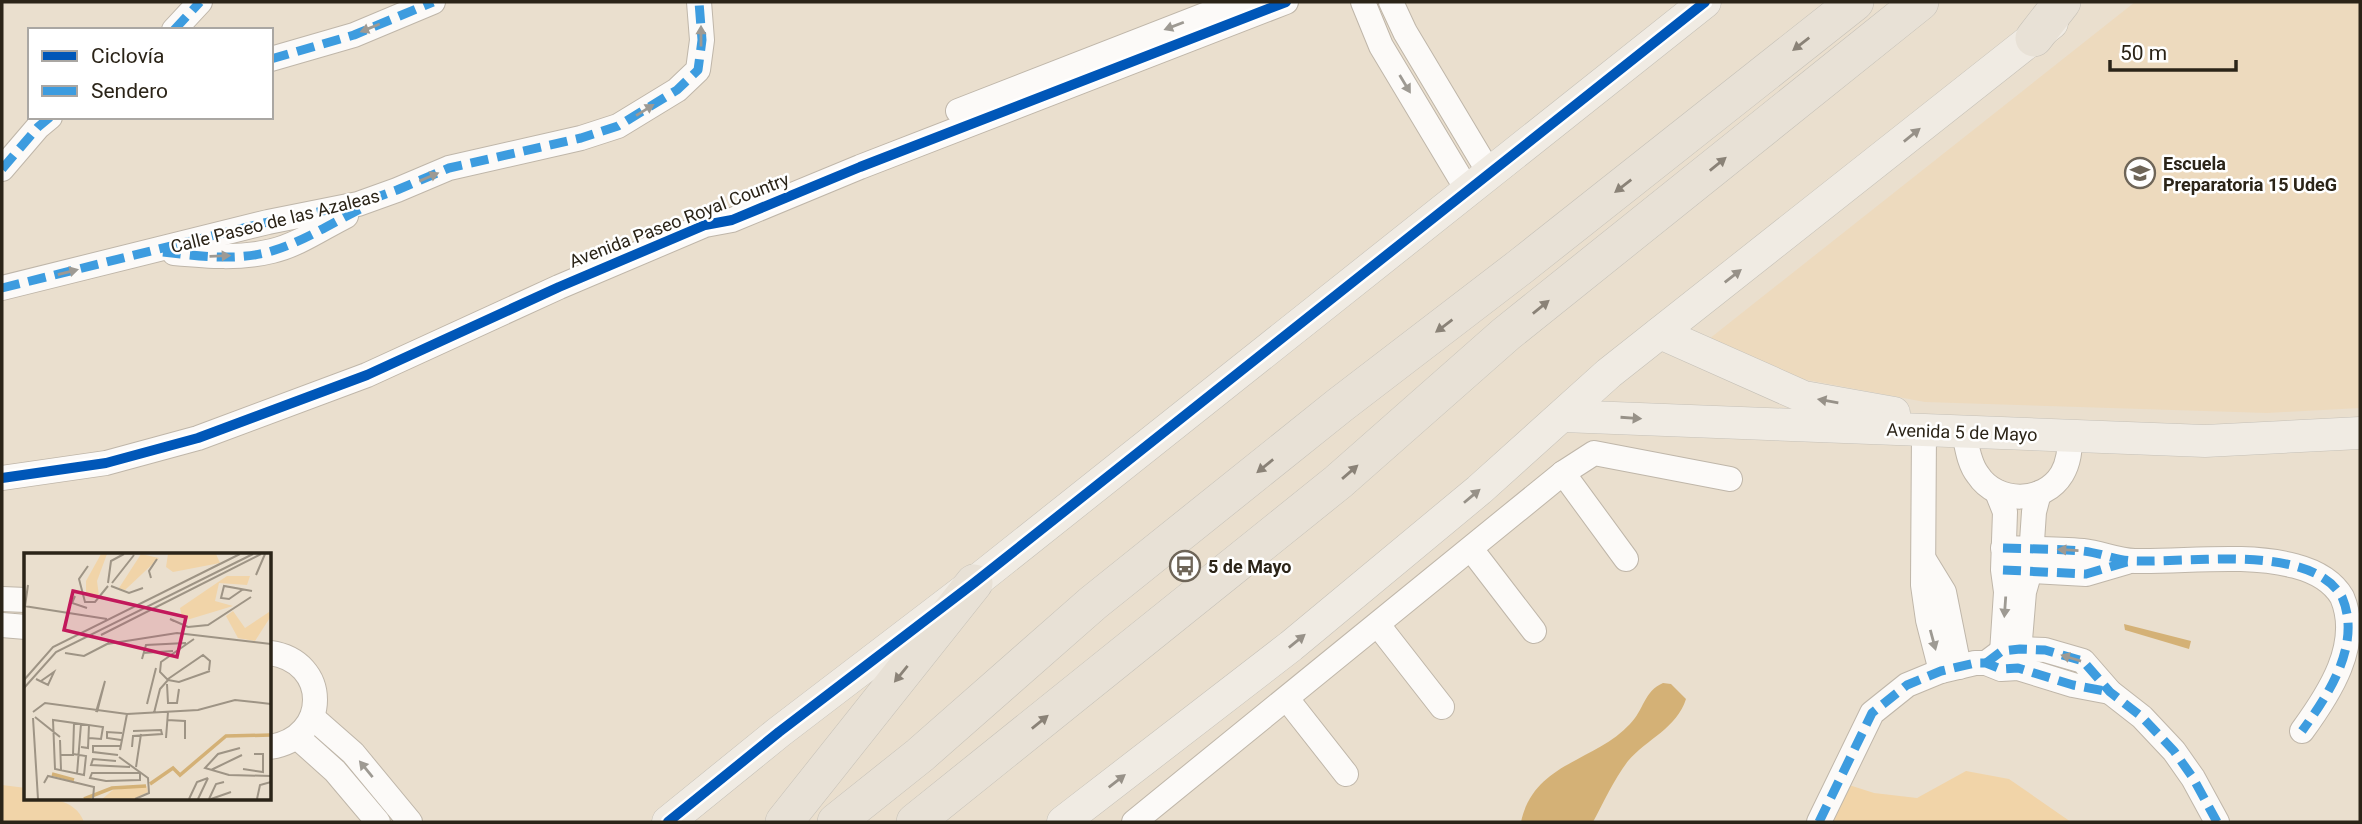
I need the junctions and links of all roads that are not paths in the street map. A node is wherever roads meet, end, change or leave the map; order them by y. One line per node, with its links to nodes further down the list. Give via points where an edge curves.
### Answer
1 (200, 2): 13 (street)
2 (433, 2): 17 (street, one-way to 17, via 354,34)
3 (699, 2): 22 (street, Calle Paseo de las Azaleas, one-way to 3, via 358,204 449,168 618,126 677,90 698,70 702,40)
4 (1238, 2): 18 (street, Avenida Paseo Royal Country, one-way to 18)
5 (1286, 2): 18 (street, Avenida Paseo Royal Country)
6 (1363, 2): 16 (street)
7 (1391, 2): 14 (street)
8 (1705, 2): 21 (main road)
9 (1855, 2): 61 (highway, one-way to 61, via 1093,603)
10 (1920, 2): 55 (highway, one-way to 10, via 1338,482 1506,334)
11 (2062, 2): 15 (highway)
12 (2078, 2): 15 (main road)
13 (178, 28)
14 (1405, 32): 16 (street); 21 (street)
15 (2034, 38): 23 (main road, one-way to 15)
16 (1381, 46): 21 (street, one-way to 21)
17 (273, 58)
18 (1030, 91): 31 (street, Avenida Paseo Royal Country, via 726,210 705,225 366,375 198,438 106,463)
19 (48, 119): 20 (street)
20 (2, 169)
21 (1479, 182): 39 (main road)
22 (2, 289)
23 (1660, 333): 24 (main road); 25 (main road, Avenida 5 de Mayo, one-way to 23, via 2196,427 1915,416 1804,397)
24 (1563, 416): 26 (main road, Avenida 5 de Mayo, one-way to 26); 64 (main road, one-way to 24, via 1291,646)
25 (2360, 422)
26 (1924, 431): 27 (main road, Avenida 5 de Mayo); 48 (street, via 1923,585 1928,620)
27 (1964, 433): 29 (main road, Avenida 5 de Mayo); 33 (street, via 1976,473)
28 (2360, 433): 29 (main road, Avenida 5 de Mayo, via 2205,441)
29 (2070, 436): 34 (street, via 2061,475)
30 (1563, 473): 32 (street, via 1594,453); 35 (street); 36 (street)
31 (2, 478)
32 (1730, 479)
33 (1997, 492): 34 (street, via 2011,497); 37 (street, via 2005,512)
34 (2039, 493): 38 (street)
35 (1471, 549): 43 (street); 45 (street)
36 (1626, 559)
37 (2003, 559): 38 (street); 47 (street, one-way to 47)
38 (2031, 560): 47 (street); 52 (street, via 2086,551 2131,561 2270,562 2318,574 2337,588 2348,607 2350,645 2325,700)
39 (974, 583): 59 (main road); 60 (highway, one-way to 60)
40 (2, 599): 41 (street)
41 (24, 600)
42 (2, 625): 44 (street)
43 (1378, 625): 49 (street); 50 (street)
44 (24, 627)
45 (1534, 632)
46 (271, 653): 51 (street, via 284,655 307,674 316,702)
47 (2005, 660): 48 (street); 67 (street, via 2045,650 2083,662 2174,751)
48 (1950, 669): 66 (street, via 1907,685 1872,713)
49 (1287, 699): 56 (street); 65 (street)
50 (1442, 707)
51 (312, 717): 53 (street); 58 (street, one-way to 51, via 353,753)
52 (2302, 731)
53 (297, 737): 54 (street); 57 (street, via 335,771)
54 (271, 747)
55 (986, 765): 62 (highway); 63 (highway)
56 (1346, 774)
57 (378, 822)
58 (410, 822)
59 (668, 822)
60 (783, 822)
61 (836, 822)
62 (915, 822)
63 (947, 822)
64 (1063, 822)
65 (1134, 822)
66 (1819, 822)
67 (2217, 822)

